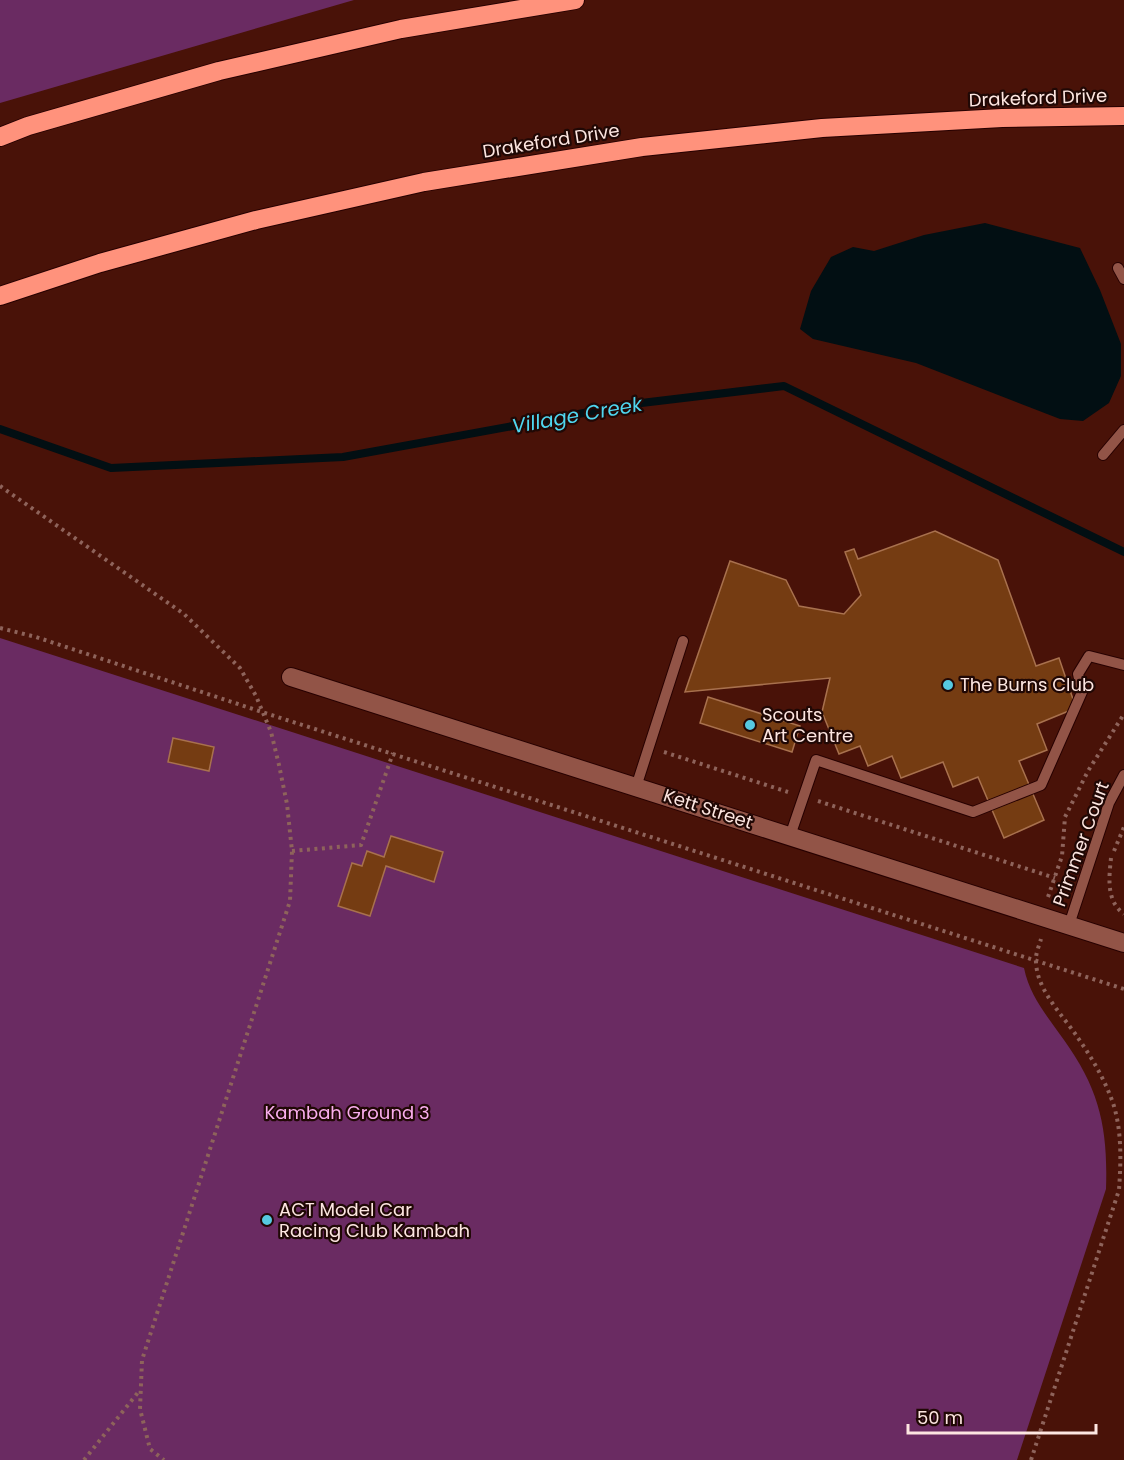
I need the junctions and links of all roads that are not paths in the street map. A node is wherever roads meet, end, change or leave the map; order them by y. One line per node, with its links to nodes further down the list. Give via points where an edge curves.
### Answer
1 (575, 0): 3 (highway, via 400,29 219,71)
2 (1124, 116): 6 (highway, Drakeford Drive, via 822,128 642,147 424,182 256,220 100,263)
3 (0, 137)
4 (1118, 268): 5 (lane)
5 (1124, 279)
6 (0, 296)
7 (1124, 430): 8 (lane)
8 (1103, 455)
9 (683, 641): 13 (lane)
10 (1124, 665): 14 (lane, via 1089,656 1078,674 1082,692 1041,784 973,812 816,760)
11 (291, 677): 13 (street, Kett Street)
12 (1124, 775): 15 (lane, Primmer Court, via 1109,802)
13 (636, 787): 14 (street, Kett Street)
14 (790, 836): 15 (street, Kett Street)
15 (1069, 925): 16 (street, Kett Street)
16 (1124, 943)

